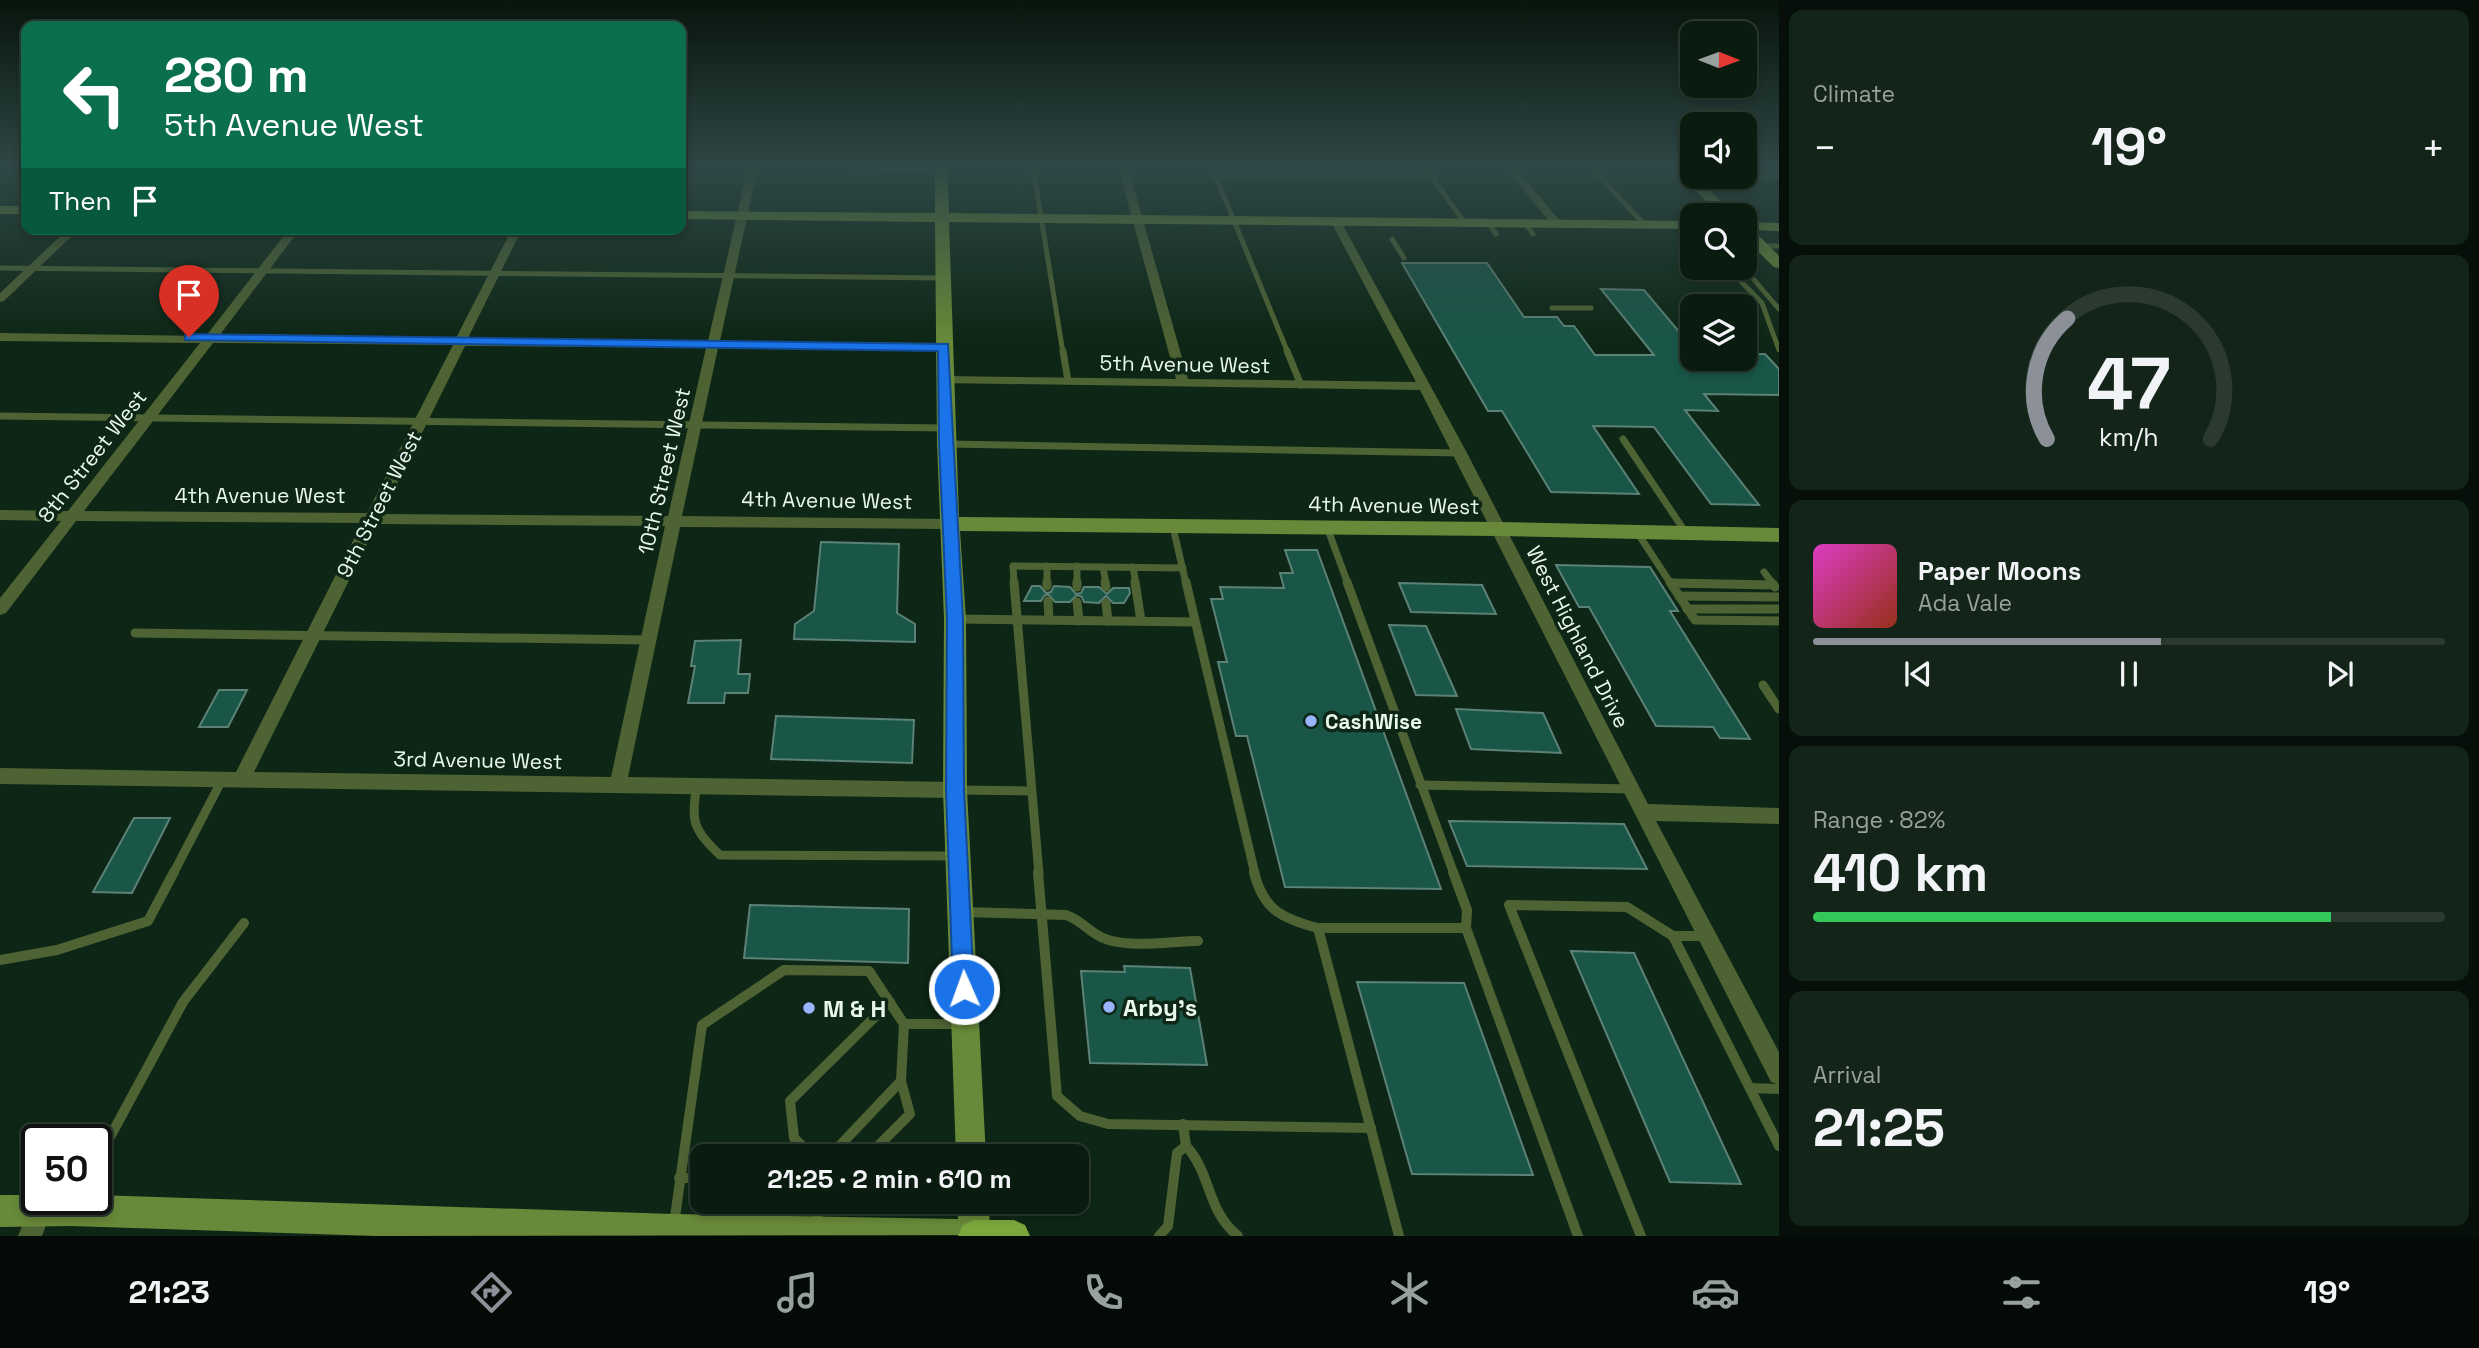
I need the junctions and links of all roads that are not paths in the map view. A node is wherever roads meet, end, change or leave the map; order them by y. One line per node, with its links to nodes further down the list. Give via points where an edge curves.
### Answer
1 (740, 225): 24 (street, 10th Street West)
2 (941, 225): 25 (street)
3 (1043, 225): 39 (lane)
4 (1140, 225): 40 (street)
5 (1236, 225): 41 (lane)
6 (1338, 225): 42 (street, West Highland Drive)
7 (1477, 225): 8 (street, via 1529,229)
8 (1552, 225)
9 (1779, 227): 10 (street)
10 (1757, 228)
11 (68, 235): 21 (street)
12 (290, 235): 22 (street, 8th Street West)
13 (514, 235): 23 (street, 9th Street West)
14 (1392, 239): 18 (lane)
15 (1757, 243): 16 (street)
16 (1760, 246): 17 (lane); 19 (street)
17 (1779, 246)
18 (1404, 258)
19 (1779, 264)
20 (0, 268): 21 (lane)
21 (33, 268): 22 (lane); 28 (street)
22 (263, 271): 23 (lane); 33 (street, 8th Street West)
23 (495, 273): 24 (lane); 34 (street, 9th Street West)
24 (729, 275): 25 (lane); 35 (street, 10th Street West)
25 (943, 278): 36 (street)
26 (1740, 280): 37 (lane, via 1762,303)
27 (1754, 280): 31 (lane)
28 (0, 299)
29 (1552, 308): 30 (lane)
30 (1591, 308)
31 (1779, 309)
32 (0, 337): 33 (street)
33 (211, 337): 34 (street); 44 (street, 8th Street West)
34 (461, 341): 35 (street); 45 (street, 9th Street West)
35 (713, 344): 36 (street); 46 (street, 10th Street West)
36 (944, 347): 38 (street)
37 (1779, 350)
38 (945, 380): 39 (street, 5th Avenue West); 47 (street)
39 (1068, 381): 40 (street, 5th Avenue West)
40 (1184, 383): 41 (street, 5th Avenue West)
41 (1301, 385): 42 (street, 5th Avenue West)
42 (1424, 386): 49 (street, West Highland Drive)
43 (0, 416): 44 (lane)
44 (149, 418): 45 (lane); 51 (street, 8th Street West)
45 (421, 421): 46 (lane); 52 (street, 9th Street West)
46 (695, 424): 47 (lane); 53 (street, 10th Street West)
47 (945, 436): 49 (lane); 54 (street)
48 (1623, 439): 59 (lane)
49 (1460, 453): 57 (street, West Highland Drive)
50 (0, 515): 51 (street, 4th Avenue West)
51 (72, 516): 52 (street, 4th Avenue West); 77 (street, 8th Street West)
52 (372, 518): 53 (street, 4th Avenue West); 88 (street, 9th Street West)
53 (674, 521): 54 (street, 4th Avenue West); 89 (street, 10th Street West)
54 (950, 524): 55 (street, 4th Avenue West); 79 (street)
55 (1173, 527): 56 (street, 4th Avenue West); 65 (lane)
56 (1326, 527): 57 (street, 4th Avenue West); 95 (lane)
57 (1499, 529): 58 (street, 4th Avenue West); 97 (street, West Highland Drive)
58 (1637, 532): 59 (street, 4th Avenue West); 67 (lane)
59 (1686, 533): 60 (street, 4th Avenue West)
60 (1779, 535)
61 (1047, 566): 62 (lane); 68 (lane); 80 (lane, via 1013,566)
62 (1077, 566): 63 (lane); 69 (lane)
63 (1102, 567): 64 (lane); 70 (lane)
64 (1133, 567): 65 (lane); 84 (lane)
65 (1183, 568): 86 (lane)
66 (1764, 572): 71 (lane)
67 (1671, 583): 71 (lane); 72 (lane)
68 (1047, 586)
69 (1077, 587)
70 (1106, 587)
71 (1777, 591): 72 (lane)
72 (1679, 596): 76 (lane)
73 (1048, 601): 81 (lane)
74 (1077, 602): 82 (lane)
75 (1105, 603): 83 (lane)
76 (1687, 608): 78 (lane); 85 (lane, via 1695,620)
77 (0, 609)
78 (1779, 609)
79 (955, 619): 80 (lane); 98 (street)
80 (1017, 620): 81 (lane); 99 (lane)
81 (1049, 620): 82 (lane)
82 (1079, 621): 83 (lane)
83 (1108, 621): 84 (lane)
84 (1140, 621): 86 (lane)
85 (1779, 621)
86 (1195, 622): 106 (lane, via 1258,888 1268,906 1286,920)
87 (135, 633): 88 (lane)
88 (313, 635): 89 (lane); 93 (street, 9th Street West)
89 (647, 640): 94 (street, 10th Street West)
90 (1763, 685): 91 (lane)
91 (1779, 709)
92 (0, 776): 93 (street, 3rd Avenue West)
93 (232, 778): 94 (street, 3rd Avenue West); 111 (lane, via 148,921 71,946)
94 (618, 785): 96 (street, 3rd Avenue West)
95 (1420, 785): 97 (lane); 107 (lane, via 1468,910)
96 (696, 786): 98 (street, 3rd Avenue West); 102 (lane, via 691,813 697,834 720,855)
97 (1633, 789): 100 (street, West Highland Drive)
98 (955, 790): 99 (lane); 102 (street)
99 (1030, 791): 104 (lane)
100 (1642, 812): 101 (street); 109 (street, West Highland Drive)
101 (1779, 816)
102 (958, 856): 103 (street)
103 (960, 912): 104 (lane); 114 (street)
104 (1041, 913): 110 (lane, via 1081,919 1108,940); 119 (lane, via 1057,1096 1069,1111 1087,1120)
105 (244, 923): 121 (lane, via 183,1002)
106 (1318, 928): 107 (lane); 120 (lane)
107 (1466, 928): 142 (lane)
108 (1673, 936): 109 (lane); 117 (lane); 143 (lane, via 1627,907 1509,905)
109 (1706, 936): 115 (street, West Highland Drive)
110 (1198, 941)
111 (0, 960)
112 (890, 1002): 113 (lane); 122 (lane, via 790,1101 794,1138); 128 (lane, via 870,971 784,970 702,1025)
113 (904, 1024): 114 (lane); 116 (lane)
114 (965, 1024): 125 (street)
115 (1779, 1074)
116 (901, 1081): 123 (lane); 124 (lane, via 910,1114)
117 (1750, 1088): 118 (lane); 127 (lane)
118 (1779, 1089)
119 (1183, 1124): 120 (lane); 126 (lane)
120 (1371, 1128): 141 (lane)
121 (112, 1133)
122 (800, 1144)
123 (841, 1144)
124 (880, 1144)
125 (970, 1144)
126 (1186, 1146): 139 (lane, via 1177,1153 1168,1226); 140 (lane, via 1195,1152 1207,1195 1222,1221)
127 (1779, 1146)
128 (679, 1178): 129 (lane); 136 (lane)
129 (690, 1178)
130 (112, 1207): 136 (street)
131 (0, 1211): 135 (street)
132 (973, 1214): 137 (street)
133 (53, 1215): 135 (street)
134 (818, 1218): 136 (street); 137 (street)
135 (34, 1224)
136 (673, 1230)
137 (974, 1236): 138 (main road)
138 (1014, 1236)
139 (1159, 1236)
140 (1238, 1236)
141 (1399, 1236)
142 (1578, 1236)
143 (1641, 1236)

